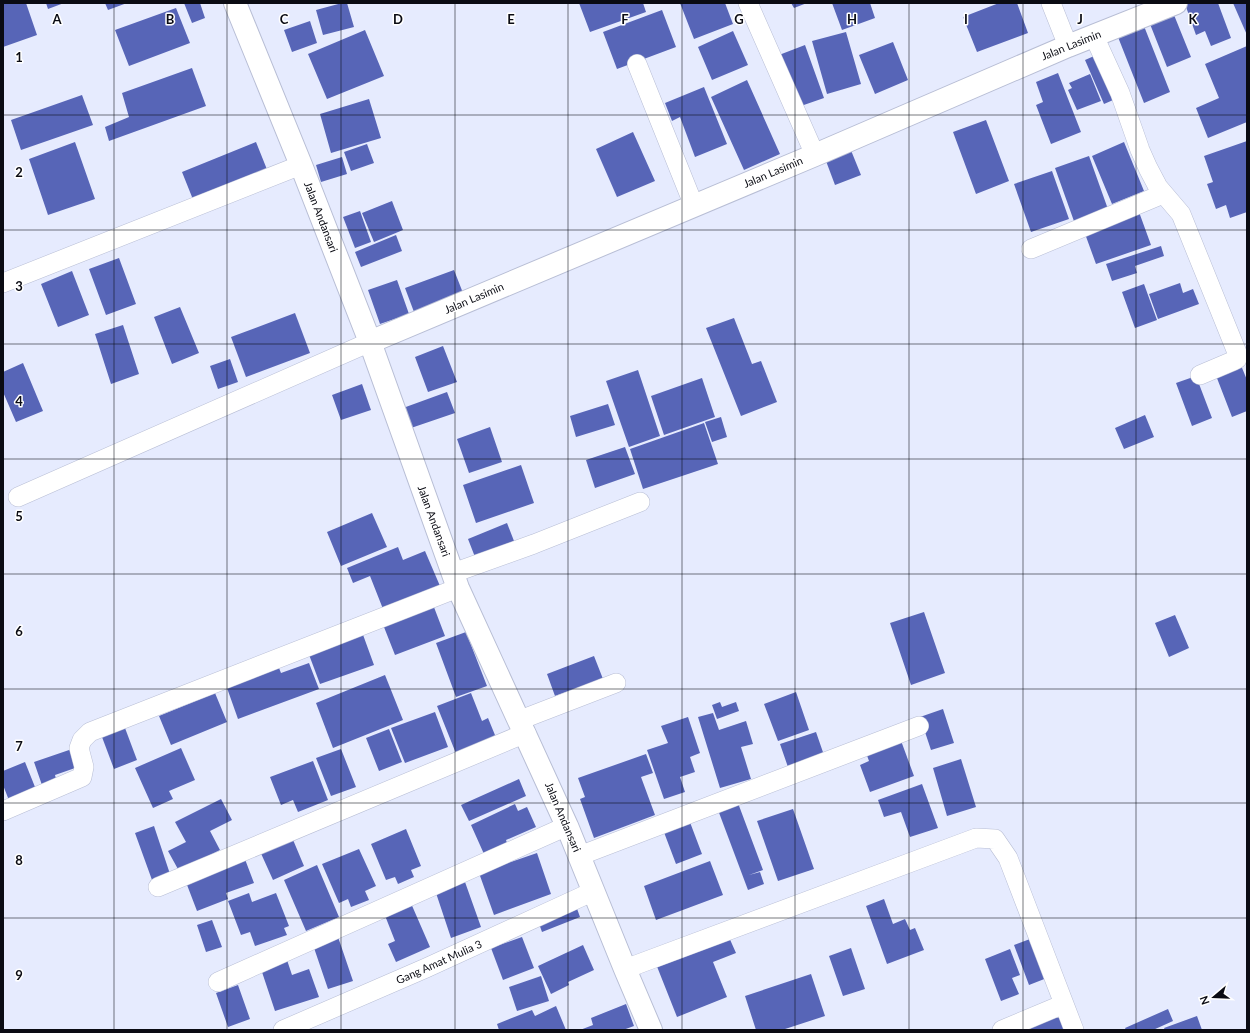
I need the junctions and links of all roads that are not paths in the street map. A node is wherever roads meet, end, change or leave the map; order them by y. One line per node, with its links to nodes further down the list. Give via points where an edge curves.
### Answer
1 (235, 3): 9 (street, Jalan Andansari)
2 (748, 3): 8 (street)
3 (1051, 3): 6 (street)
4 (1176, 3): 5 (street, Jalan Lasimin)
5 (1094, 36): 6 (street, Jalan Lasimin); 10 (street, via 1120,93 1140,150)
6 (1068, 46): 8 (street, Jalan Lasimin)
7 (637, 64): 11 (street)
8 (815, 155): 11 (street, Jalan Lasimin)
9 (301, 166): 13 (street); 14 (street, Jalan Andansari)
10 (1163, 194): 12 (street); 15 (street, via 1181,214 1238,355 1233,362)
11 (694, 206): 14 (street, Jalan Lasimin)
12 (1031, 249)
13 (3, 283)
14 (370, 342): 16 (street); 18 (street, Jalan Andansari)
15 (1200, 375)
16 (18, 496)
17 (640, 502): 18 (street, via 534,544)
18 (455, 580): 21 (street, Jalan Andansari); 22 (street, via 90,732 82,740 79,748 84,767 82,777)
19 (616, 683): 21 (street)
20 (919, 726): 24 (street)
21 (523, 727): 23 (street, Jalan Andansari); 25 (street)
22 (3, 811)
23 (567, 826): 24 (street, Jalan Andansari); 28 (street)
24 (579, 856): 26 (street, Jalan Andansari)
25 (158, 886)
26 (594, 891): 27 (street, Jalan Andansari); 30 (street, Gang Amat Mulia 3)
27 (625, 969): 29 (street, via 976,838 995,839 1008,858); 31 (street, Jalan Andansari)
28 (218, 982)
29 (1064, 1004): 32 (street); 33 (street)
30 (283, 1030)
31 (651, 1030)
32 (1002, 1030)
33 (1074, 1030)

